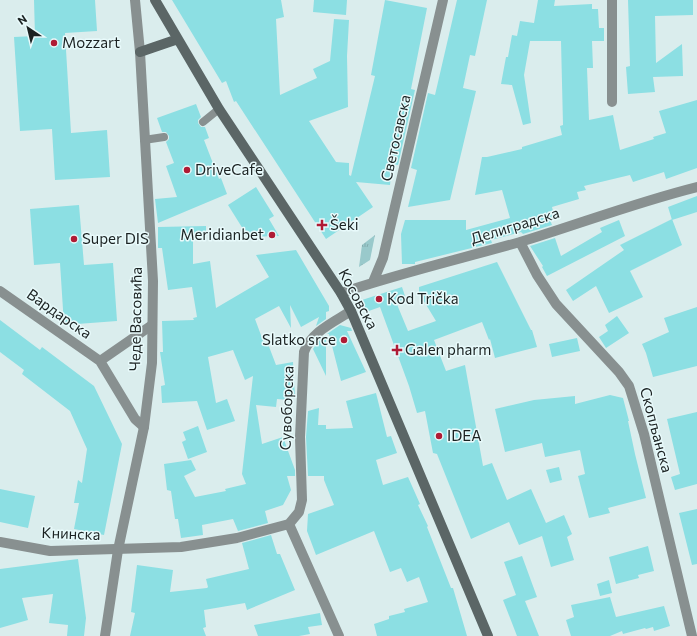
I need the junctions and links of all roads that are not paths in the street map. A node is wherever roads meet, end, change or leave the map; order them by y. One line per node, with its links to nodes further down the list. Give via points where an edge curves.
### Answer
1 (135, 0): 6 (street, Чеде Васовића)
2 (155, 0): 5 (main road, Косовска)
3 (443, 0): 14 (street, Светосавска, via 383,258)
4 (612, 0): 7 (street)
5 (178, 38): 6 (main road); 8 (main road, Косовска)
6 (140, 52): 11 (street, Чеде Васовића)
7 (612, 102)
8 (219, 109): 9 (lane); 16 (main road, Косовска)
9 (203, 122)
10 (164, 137): 11 (lane)
11 (144, 140): 18 (street, Чеде Васовића, via 153,281)
12 (697, 187): 13 (street, Делиградска, via 667,194)
13 (520, 242): 14 (street, Делиградска); 27 (street, Скопљанска, via 556,304 629,386 644,434)
14 (373, 282): 16 (street, Делиградска)
15 (0, 291): 19 (street, Вардарска)
16 (341, 293): 17 (main road, Косовска)
17 (351, 311): 21 (street, Сувоборска, via 313,337 304,352 300,437 302,500 299,512); 26 (main road, Косовска)
18 (152, 325): 19 (street); 20 (street, Чеде Васовића, via 151,369)
19 (100, 361): 20 (street, Вардарска, via 135,419)
20 (144, 427): 23 (street, Чеде Васовића)
21 (289, 524): 23 (street, via 237,538 180,547); 25 (street)
22 (0, 542): 23 (street, Книнска, via 50,551)
23 (118, 550): 24 (street, Чеде Васовића)
24 (105, 636)
25 (339, 636)
26 (488, 636)
27 (692, 636)

